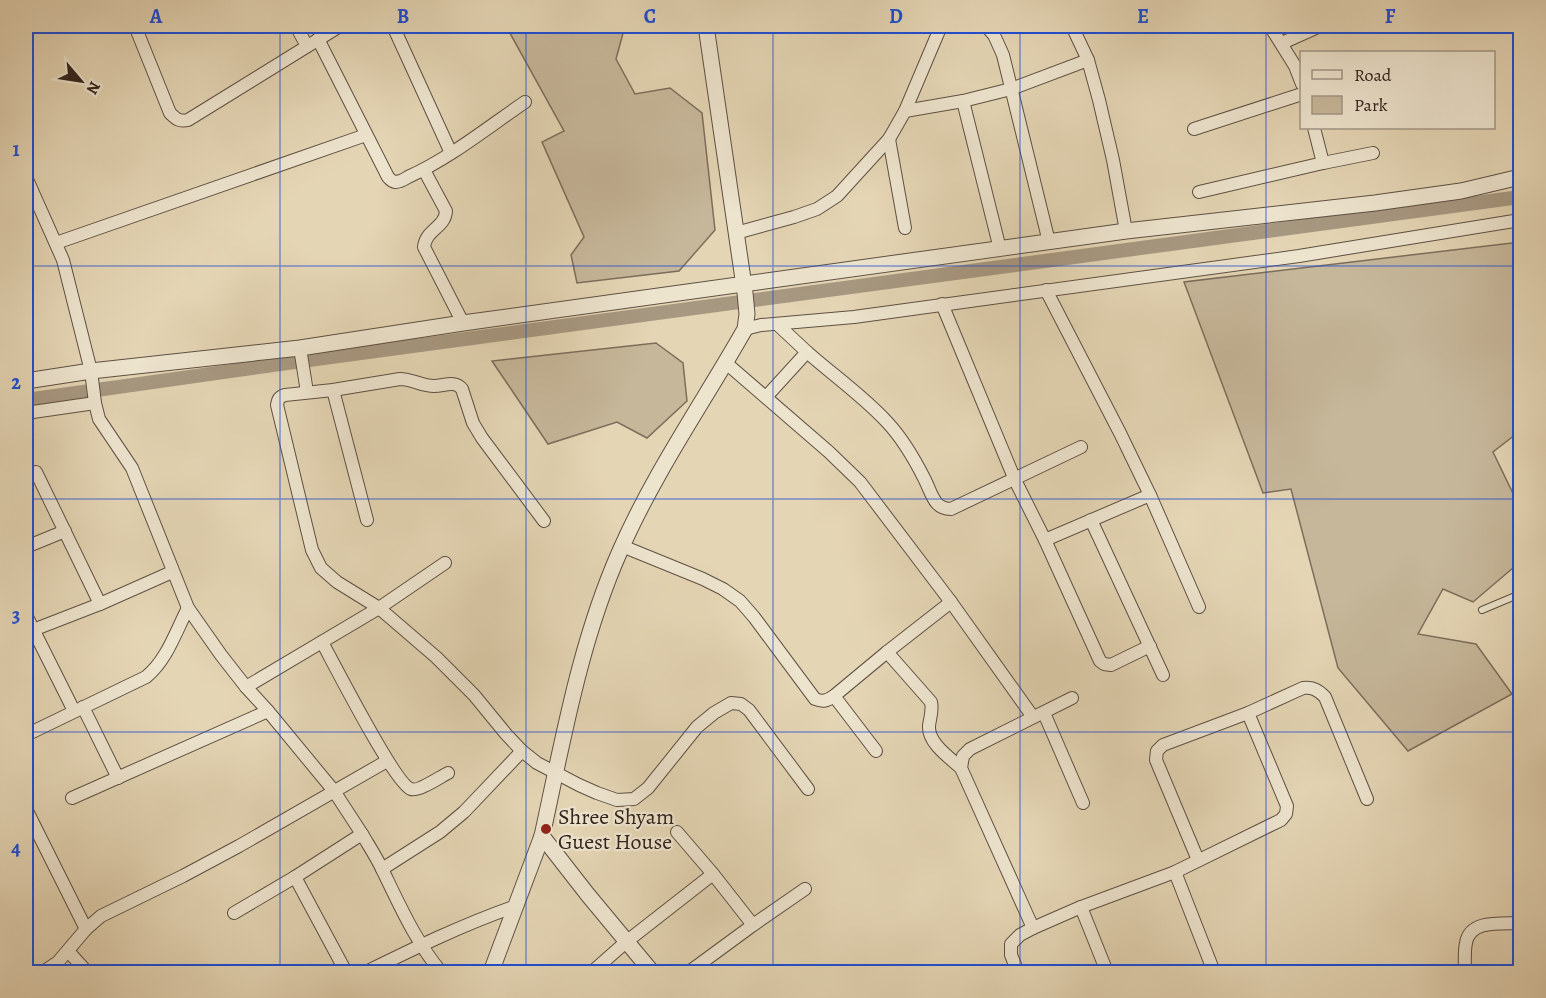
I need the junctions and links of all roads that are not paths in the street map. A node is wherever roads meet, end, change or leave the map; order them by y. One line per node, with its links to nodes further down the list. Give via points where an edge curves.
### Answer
1 (135, 26): 13 (street, via 170,113 182,122)
2 (296, 26): 13 (street)
3 (340, 26): 11 (street)
4 (393, 26): 25 (street)
5 (706, 26): 35 (street)
6 (941, 26): 20 (street)
7 (986, 26): 16 (street, via 1003,55)
8 (1072, 26): 14 (street)
9 (1270, 26): 12 (street)
10 (1320, 26): 12 (street)
11 (318, 39): 13 (street); 23 (street)
12 (1282, 44): 15 (street)
13 (307, 46)
14 (1088, 60): 16 (street); 34 (street, via 1100,100)
15 (1300, 79)
16 (1011, 89): 18 (street); 36 (street)
17 (1300, 95): 21 (street)
18 (963, 101): 20 (street); 38 (street)
19 (525, 102): 25 (street)
20 (905, 111): 24 (street)
21 (1194, 129)
22 (1314, 129): 27 (street)
23 (366, 135): 28 (street, via 392,180 400,181); 37 (street)
24 (889, 139): 33 (street); 35 (street, via 837,196 817,209)
25 (451, 153): 28 (street)
26 (1372, 153): 27 (street)
27 (1323, 163): 31 (street)
28 (424, 170): 43 (street, via 446,217 427,237 424,247)
29 (26, 177): 37 (street)
30 (1521, 177): 34 (street, via 1386,202)
31 (1199, 192)
32 (1521, 220): 40 (street, via 1299,256)
33 (906, 228)
34 (1126, 231): 36 (street)
35 (736, 233): 39 (street)
36 (1048, 242): 38 (street)
37 (56, 243): 48 (street)
38 (1000, 249): 39 (street)
39 (744, 289): 42 (street); 43 (street)
40 (1046, 290): 41 (street); 58 (street)
41 (942, 304): 44 (street); 57 (street)
42 (746, 321): 44 (street); 47 (street)
43 (463, 323): 46 (street)
44 (777, 324): 45 (street)
45 (807, 352): 52 (street); 57 (street, via 887,422 943,509)
46 (301, 353): 48 (street); 51 (street)
47 (726, 363): 52 (street); 64 (street, via 650,488)
48 (92, 375): 49 (street); 53 (street)
49 (26, 381)
50 (333, 390): 51 (street); 59 (street); 61 (street, via 400,379 432,386 459,385 482,438)
51 (307, 392): 73 (street, via 281,396 277,405 312,549 321,568)
52 (766, 397): 69 (street, via 860,483)
53 (95, 403): 54 (street); 67 (street, via 99,419 135,474)
54 (26, 413)
55 (1081, 447): 57 (street)
56 (36, 472): 62 (street)
57 (1015, 480): 63 (street)
58 (1150, 495): 60 (street); 71 (street)
59 (367, 520)
60 (1091, 520): 63 (street); 78 (street)
61 (544, 521)
62 (65, 531): 65 (street); 70 (street)
63 (1045, 540): 78 (street, via 1100,661 1111,665)
64 (622, 546): 82 (street, via 703,579 740,601 815,699 828,701); 94 (street, via 591,624)
65 (26, 547)
66 (444, 562): 73 (street)
67 (172, 572): 70 (street); 72 (street)
68 (1521, 594): 74 (lane)
69 (951, 602): 79 (street); 87 (street)
70 (100, 604): 76 (street)
71 (1199, 606)
72 (188, 608): 81 (street); 84 (street, via 154,670)
73 (379, 608): 77 (street); 90 (street, via 474,695)
74 (1482, 610)
75 (26, 615): 76 (street)
76 (33, 630): 84 (street)
77 (322, 642): 81 (street); 91 (street)
78 (1150, 646): 80 (street)
79 (887, 652): 82 (street); 92 (street, via 931,702 929,724 934,742)
80 (1163, 675)
81 (246, 687): 85 (street)
82 (834, 696): 89 (street)
83 (1072, 698): 87 (street)
84 (78, 709): 88 (street); 95 (street)
85 (268, 711): 95 (street); 97 (street)
86 (1248, 713): 99 (street, via 1303,688 1318,690 1325,697); 105 (street, via 1287,806 1286,814 1281,820); 105 (street, via 1157,750 1156,760)
87 (1038, 715): 92 (street, via 970,748 963,756); 100 (street)
88 (26, 735)
89 (876, 751)
90 (522, 752): 94 (street); 106 (street, via 440,832)
91 (387, 761): 93 (street, via 409,789 416,790); 97 (street)
92 (961, 768): 116 (street)
93 (448, 772)
94 (556, 773): 96 (street, via 617,800 634,799 648,788 698,727 731,703 749,710); 104 (street)
95 (118, 778): 98 (street)
96 (808, 789)
97 (334, 791): 103 (street); 117 (street, via 183,876 101,916)
98 (72, 798)
99 (1367, 799)
100 (1083, 803)
101 (26, 808): 117 (street)
102 (677, 832): 108 (street)
103 (362, 834): 106 (street); 109 (street)
104 (542, 836): 111 (street); 118 (street)
105 (1198, 860): 107 (street)
106 (382, 868): 119 (street)
107 (1175, 872): 112 (street); 132 (street)
108 (713, 874): 115 (street); 118 (street)
109 (295, 878): 113 (street); 123 (street)
110 (805, 889): 115 (street)
111 (516, 906): 119 (street); 126 (street)
112 (1081, 907): 116 (street); 131 (street)
113 (234, 913)
114 (1521, 923): 133 (street, via 1475,928 1465,945)
115 (753, 925): 129 (street)
116 (1034, 928): 130 (street, via 1011,944)
117 (86, 929): 120 (street)
118 (626, 942): 127 (street); 128 (street)
119 (421, 945): 124 (street); 125 (street)
120 (68, 951): 121 (street); 122 (street)
121 (43, 972)
122 (87, 972)
123 (346, 972)
124 (366, 972)
125 (441, 972)
126 (491, 972)
127 (592, 972)
128 (652, 972)
129 (688, 972)
130 (1018, 972)
131 (1107, 972)
132 (1214, 972)
133 (1465, 972)

